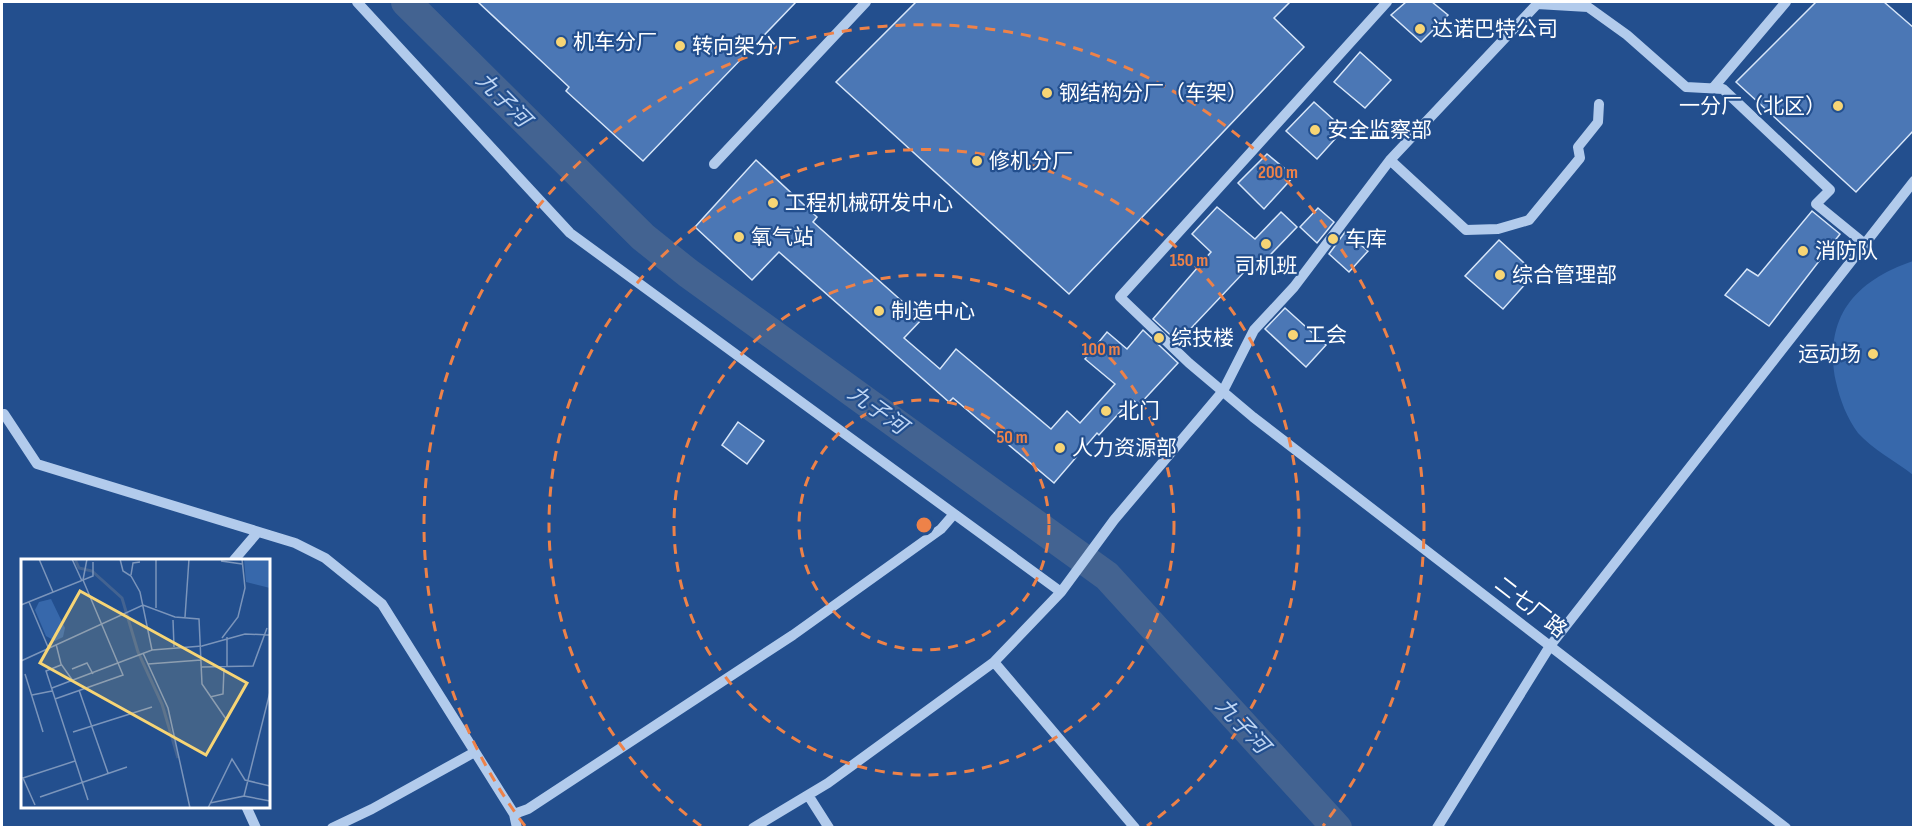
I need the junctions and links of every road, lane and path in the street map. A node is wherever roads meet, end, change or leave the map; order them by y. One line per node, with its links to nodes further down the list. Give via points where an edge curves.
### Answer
1 (357, 2): 14 (street, via 570,233)
2 (866, 2): 9 (street)
3 (1387, 2): 12 (street, 二七厂路, via 1120,297)
4 (1538, 2): 6 (street, via 1587,7 1628,35 1686,87); 8 (street)
5 (1786, 2): 6 (street)
6 (1713, 88): 11 (street, via 1723,89 1830,190 1816,204)
7 (1599, 104): 8 (street, via 1599,122 1578,147 1580,158 1529,220 1498,230 1466,230)
8 (1390, 160): 12 (street, via 1294,287 1254,330)
9 (714, 164)
10 (1914, 181): 11 (street)
11 (1865, 244): 18 (street)
12 (1223, 392): 17 (street, via 1095,545); 18 (street, 二七厂路)
13 (4, 414): 15 (street, via 37,464)
14 (954, 514): 17 (street); 23 (street, via 941,529 793,635)
15 (257, 533): 16 (street); 20 (street, via 296,543 325,558 382,604)
16 (236, 559)
17 (1061, 592): 19 (street)
18 (1550, 646): 30 (street); 31 (street, 二七厂路)
19 (994, 662): 21 (street); 29 (street)
20 (473, 753): 23 (street); 25 (street)
21 (808, 795): 27 (street); 28 (street)
22 (246, 808): 24 (street)
23 (514, 814): 26 (street)
24 (256, 828)
25 (332, 828)
26 (517, 828)
27 (753, 828)
28 (829, 828)
29 (1135, 828)
30 (1437, 828)
31 (1786, 828)

